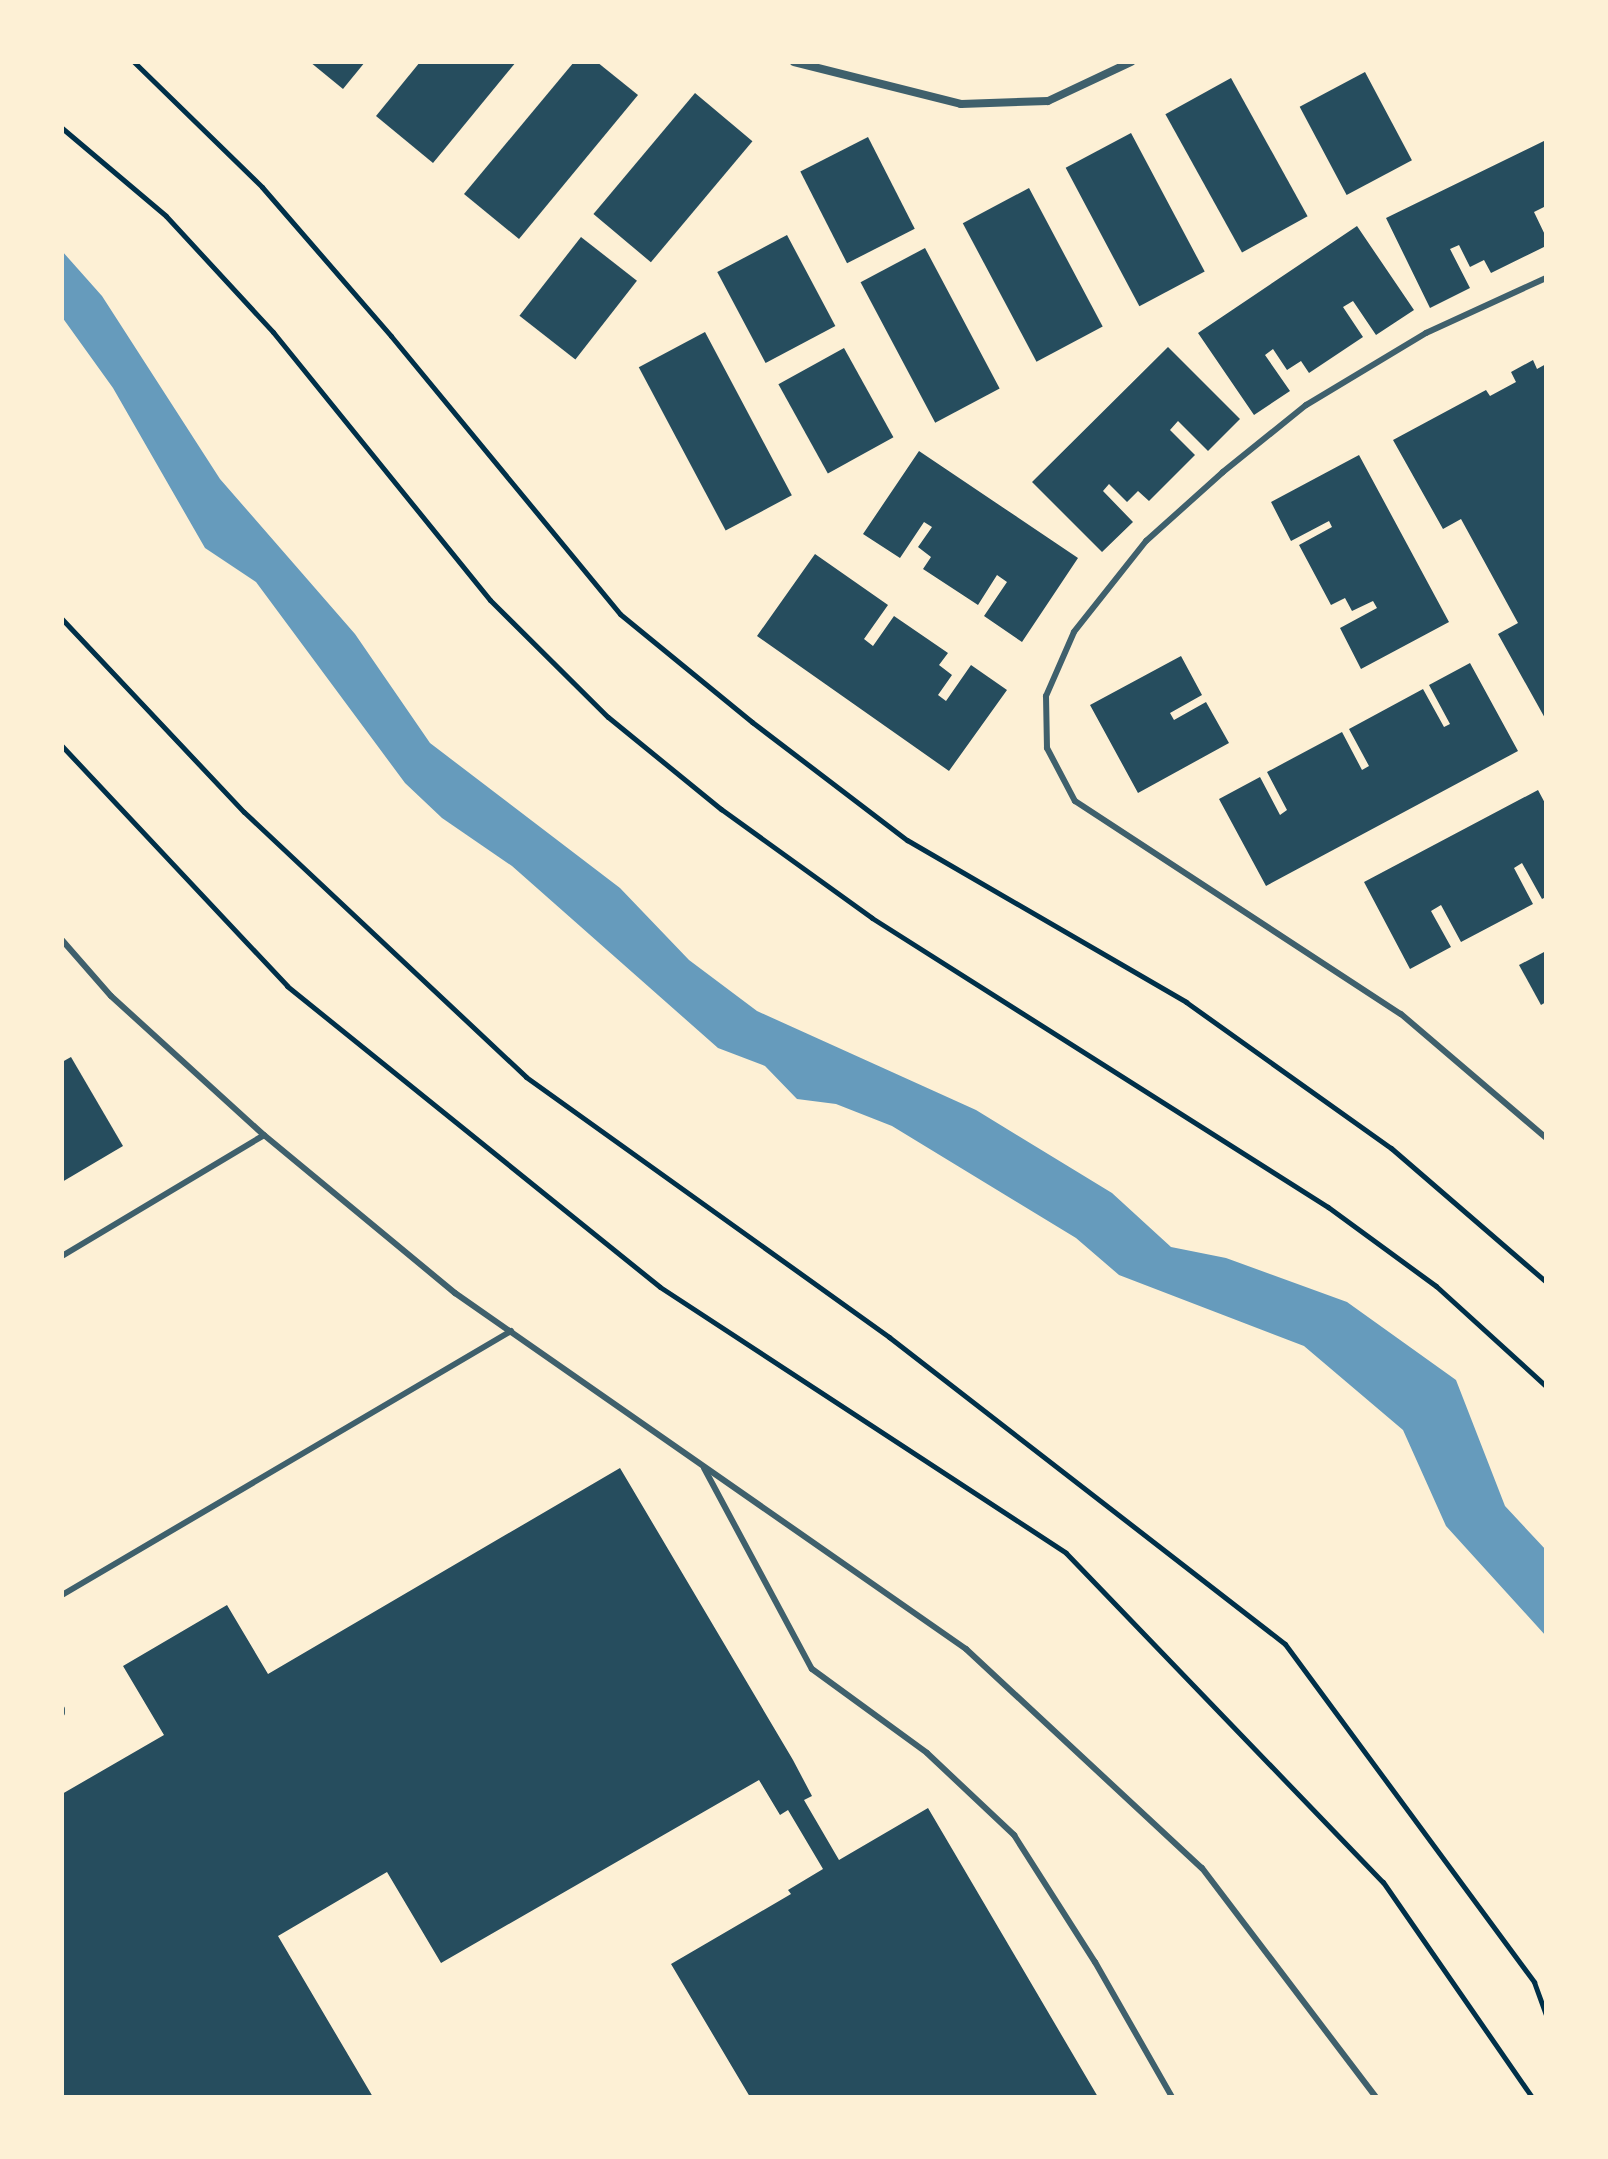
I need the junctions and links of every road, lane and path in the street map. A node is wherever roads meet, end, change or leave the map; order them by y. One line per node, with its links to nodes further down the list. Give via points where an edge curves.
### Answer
1 (134, 62): 12 (path, via 262,187 620,614 907,840 1186,1002 1391,1148)
2 (794, 62): 3 (street, via 961,104 1048,101)
3 (1131, 62)
4 (62, 128): 14 (path, via 176,228 273,332 490,600 608,717 721,809 872,918 1328,1207 1436,1286)
5 (1546, 278): 10 (lane, via 1426,333 1320,397 1223,472 1146,541 1074,632 1046,696 1046,709 1047,748 1075,801 1401,1014)
6 (62, 619): 17 (path, via 244,812 526,1077 889,1337 1285,1644 1534,1982)
7 (62, 746): 20 (path, via 287,986 635,1267 1066,1553 1383,1882)
8 (62, 940): 9 (lane, via 111,996)
9 (264, 1135): 11 (lane); 13 (lane, via 455,1293)
10 (1546, 1138)
11 (62, 1256)
12 (1546, 1282)
13 (511, 1331): 15 (lane); 16 (lane)
14 (1546, 1386)
15 (703, 1466): 18 (lane, via 812,1669 927,1753 1014,1835); 19 (lane, via 966,1649 1202,1868)
16 (62, 1595)
17 (1546, 2015)
18 (1172, 2097)
19 (1376, 2097)
20 (1532, 2097)

